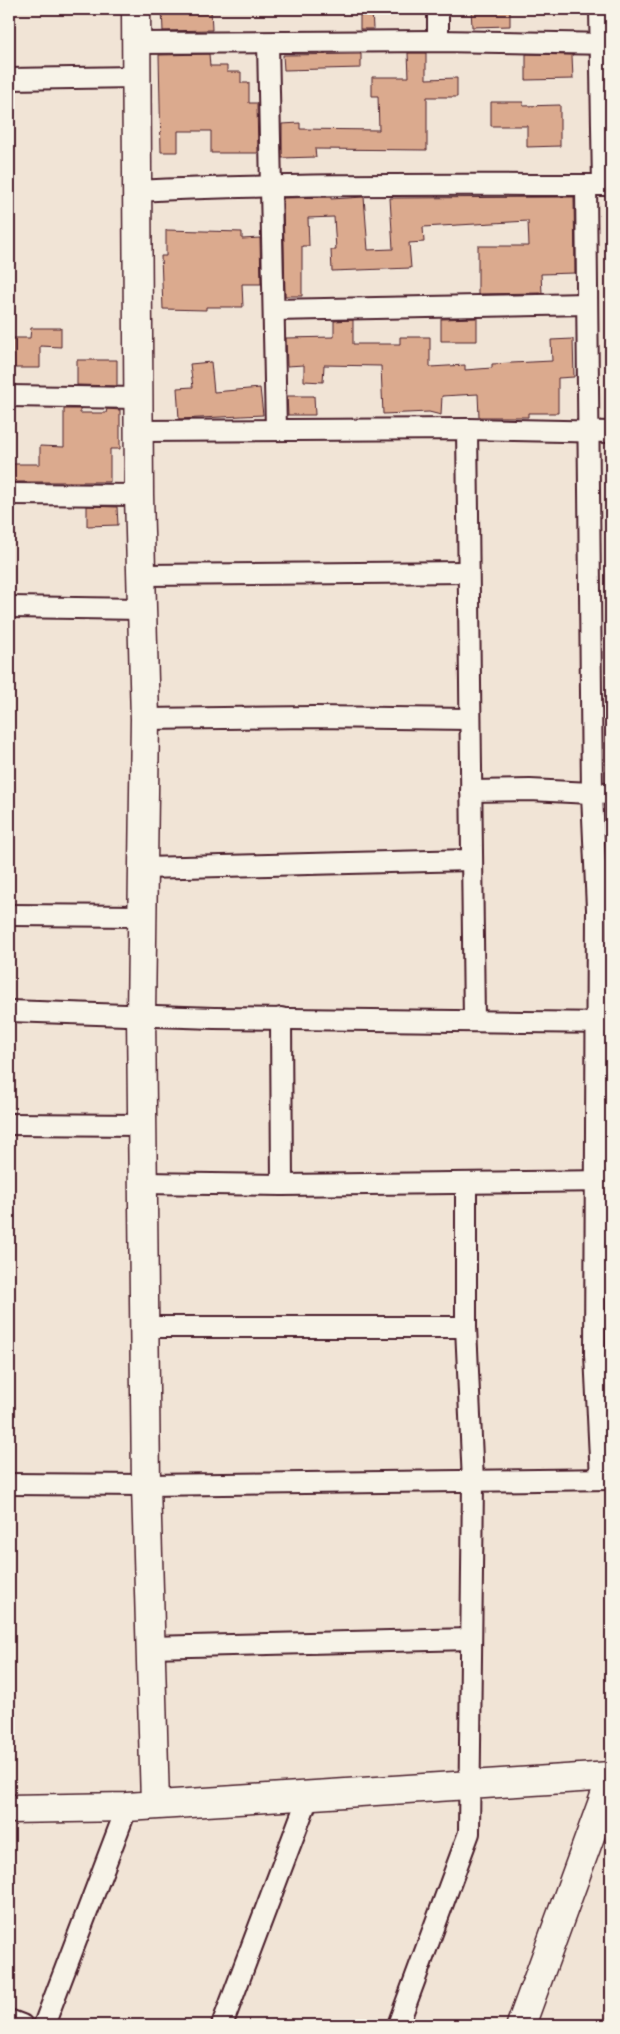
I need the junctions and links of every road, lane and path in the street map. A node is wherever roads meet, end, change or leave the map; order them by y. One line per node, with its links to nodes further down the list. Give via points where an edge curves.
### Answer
1 (136, 9): 5 (street)
2 (438, 9): 4 (street)
3 (600, 9): 7 (street)
4 (438, 41): 6 (street); 7 (street)
5 (137, 43): 6 (street); 8 (street)
6 (268, 43): 10 (street)
7 (606, 44): 11 (street)
8 (136, 77): 9 (street); 12 (street)
9 (9, 79)
10 (269, 185): 11 (street); 12 (street); 14 (street)
11 (600, 185): 13 (street)
12 (137, 191): 16 (street)
13 (587, 304): 14 (street); 20 (street)
14 (274, 310): 17 (street)
15 (9, 396): 16 (street)
16 (138, 398): 19 (street)
17 (276, 429): 18 (street); 19 (street)
18 (467, 429): 20 (street); 24 (street)
19 (140, 431): 23 (street)
20 (590, 432): 21 (street); 31 (street)
21 (611, 432)
22 (9, 494): 23 (street)
23 (139, 495): 25 (street)
24 (468, 572): 25 (street); 29 (street)
25 (142, 575): 27 (street)
26 (9, 607): 27 (street)
27 (143, 609): 28 (street)
28 (145, 719): 29 (street); 33 (street)
29 (470, 719): 30 (street)
30 (472, 791): 31 (street); 32 (street)
31 (602, 794): 40 (street, via 597,909)
32 (471, 860): 33 (street); 39 (street)
33 (144, 868): 35 (street)
34 (9, 915): 35 (street)
35 (144, 916): 37 (street)
36 (9, 1010): 37 (street)
37 (142, 1015): 38 (street); 42 (street)
38 (281, 1018): 39 (street); 46 (street)
39 (474, 1021): 40 (street)
40 (604, 1023): 43 (street, via 598,1108)
41 (9, 1124): 42 (street)
42 (143, 1125): 44 (street)
43 (603, 1181): 45 (street); 49 (street, via 595,1354)
44 (144, 1183): 46 (street); 47 (street)
45 (466, 1183): 46 (street); 48 (street)
46 (282, 1185)
47 (146, 1327): 48 (street); 52 (street)
48 (466, 1327): 50 (street)
49 (606, 1479): 50 (street)
50 (473, 1482): 52 (street); 53 (street)
51 (9, 1484): 52 (street)
52 (146, 1485): 54 (street)
53 (471, 1639): 54 (street); 56 (street)
54 (150, 1647): 58 (street)
55 (611, 1777): 56 (street); 66 (street)
56 (471, 1784): 57 (street); 65 (street, via 469,1833)
57 (309, 1795): 58 (street); 64 (street)
58 (155, 1803): 59 (street)
59 (127, 1807): 60 (street); 63 (street)
60 (9, 1809)
61 (9, 2020): 62 (street)
62 (22, 2025)
63 (44, 2025)
64 (222, 2025)
65 (398, 2025)
66 (521, 2025)

